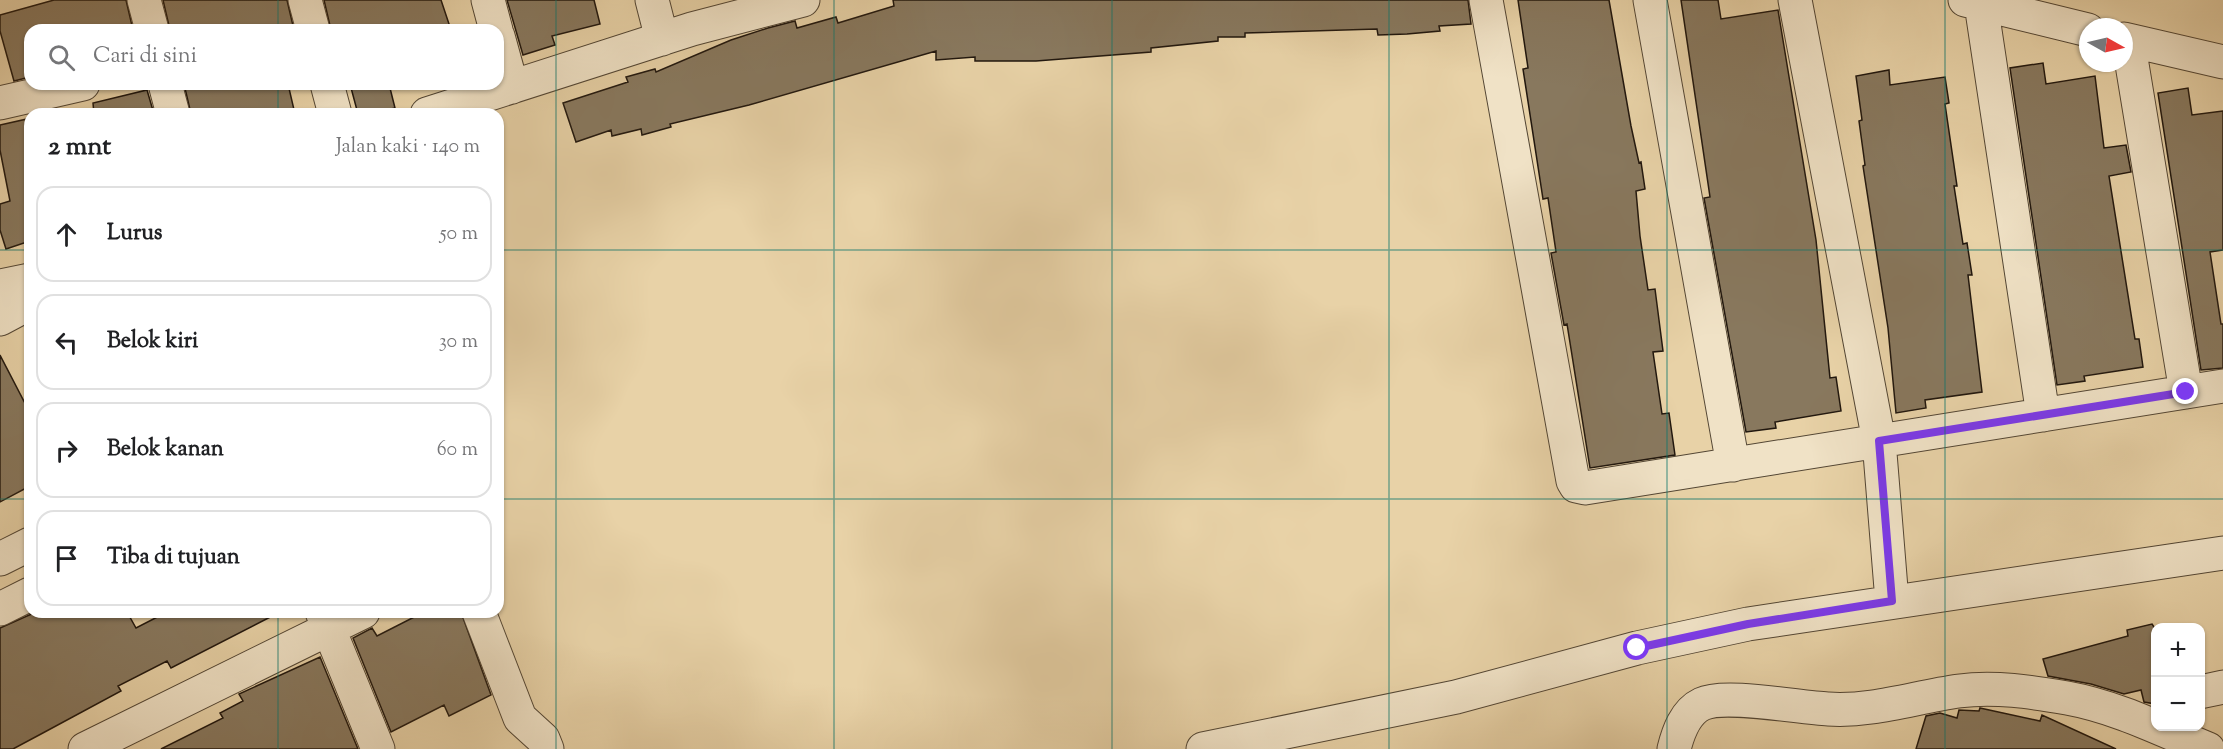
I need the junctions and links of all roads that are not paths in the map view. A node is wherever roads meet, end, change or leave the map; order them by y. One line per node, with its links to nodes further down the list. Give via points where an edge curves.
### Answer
1 (144, 0): 10 (street)
2 (306, 0): 11 (street)
3 (488, 0): 12 (street)
4 (652, 0): 14 (street)
5 (803, 0): 14 (street)
6 (1486, 0): 37 (street, via 1573,482 1585,488)
7 (1650, 0): 37 (street)
8 (1794, 0): 36 (street)
9 (1973, 2): 13 (street); 35 (street)
10 (150, 24)
11 (312, 24)
12 (494, 24)
13 (2079, 28)
14 (662, 39): 19 (street)
15 (2133, 41): 17 (street)
16 (504, 58): 19 (street)
17 (2223, 62)
18 (2132, 72): 34 (street)
19 (512, 87): 24 (street)
20 (57, 90): 25 (street)
21 (167, 90): 26 (street)
22 (329, 90): 27 (street)
23 (503, 90): 28 (street)
24 (504, 90)
25 (0, 103)
26 (171, 108)
27 (333, 108)
28 (446, 108)
29 (24, 281): 30 (street)
30 (0, 286)
31 (24, 306): 32 (street)
32 (0, 319)
33 (2223, 386): 34 (street)
34 (2186, 392): 35 (street)
35 (2043, 415): 36 (street)
36 (1879, 441): 37 (street); 42 (street)
37 (1733, 465)
38 (24, 547): 40 (street)
39 (2223, 553): 42 (street)
40 (0, 559)
41 (24, 597): 43 (street)
42 (1892, 601): 53 (street, via 1648,645 1456,697)
43 (0, 609)
44 (481, 618): 50 (street)
45 (325, 620): 51 (street); 52 (street)
46 (2223, 687): 47 (street)
47 (2205, 691)
48 (2151, 704): 49 (street)
49 (2120, 711): 54 (street, via 2069,699 1980,689 1898,704 1831,710 1721,700 1701,704 1689,714 1678,732); 55 (street)
50 (531, 741)
51 (85, 749)
52 (378, 749)
53 (1203, 749)
54 (1674, 749)
55 (2208, 749)

